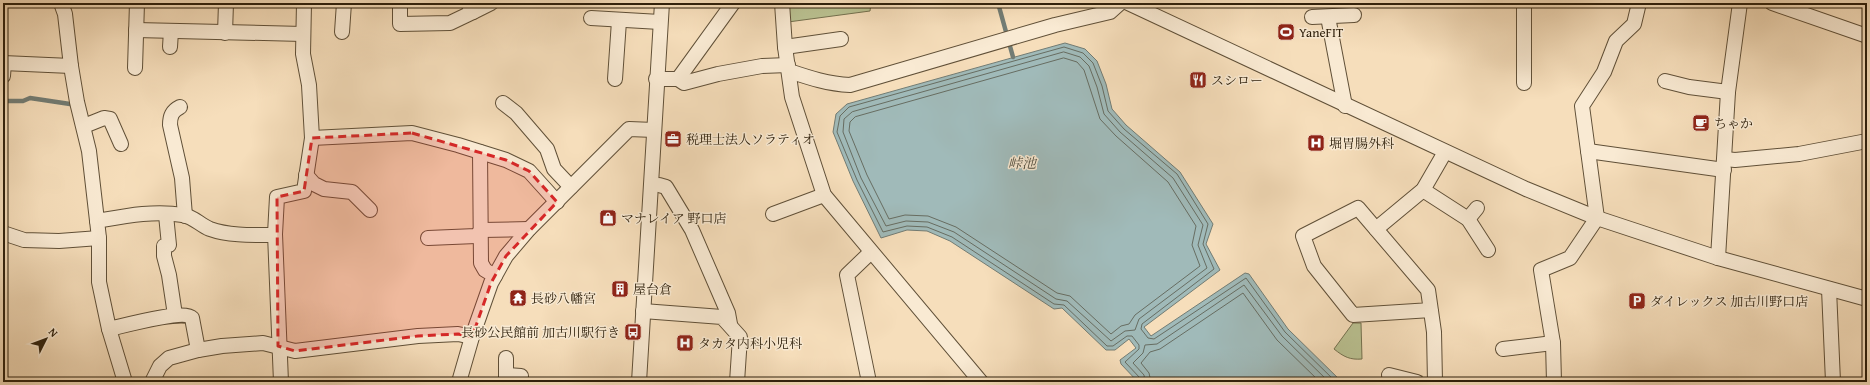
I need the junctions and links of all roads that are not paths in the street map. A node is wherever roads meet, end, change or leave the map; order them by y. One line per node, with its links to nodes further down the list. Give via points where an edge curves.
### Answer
1 (61, 3): 33 (street, via 65,14)
2 (136, 3): 24 (street)
3 (226, 3): 26 (street)
4 (304, 3): 28 (street)
5 (344, 3): 27 (street)
6 (400, 3): 17 (street, via 400,24 450,23)
7 (491, 3): 17 (street)
8 (662, 3): 23 (street)
9 (733, 3): 40 (street)
10 (782, 3): 32 (street)
11 (1120, 3): 36 (street, via 1110,12 1055,25 850,85 818,81)
12 (1524, 3): 37 (street, via 1518,36)
13 (1639, 3): 51 (street, via 1634,24 1616,41 1604,72 1582,106)
14 (1740, 3): 42 (street)
15 (1772, 3): 29 (street)
16 (1135, 4): 44 (street)
17 (470, 7)
18 (1354, 15): 20 (street)
19 (1312, 17): 20 (street)
20 (1328, 17): 44 (street)
21 (591, 18): 22 (street)
22 (619, 21): 23 (street); 38 (street)
23 (660, 22): 39 (street)
24 (136, 30): 25 (street); 35 (street)
25 (171, 31): 26 (street); 31 (street)
26 (225, 32): 28 (street)
27 (342, 32)
28 (303, 34): 48 (street)
29 (1867, 36)
30 (841, 39): 32 (street)
31 (170, 47)
32 (785, 47): 36 (street)
33 (71, 66): 34 (street); 46 (street)
34 (3, 67)
35 (135, 68)
36 (788, 68): 40 (street, via 755,67 684,83); 59 (street, via 792,98)
37 (1519, 74)
38 (615, 78)
39 (656, 79): 40 (street); 47 (street)
40 (678, 79)
41 (1665, 81): 42 (street)
42 (1728, 92): 54 (street)
43 (503, 103): 57 (street, via 516,113 547,149 554,169)
44 (1345, 106): 53 (street)
45 (180, 107): 65 (street, via 170,116 170,125 182,178)
46 (84, 126): 50 (street, via 104,118 110,119); 68 (street, via 90,151)
47 (654, 130): 57 (street, via 629,129); 83 (street)
48 (312, 138): 52 (street, via 412,133); 55 (street)
49 (1867, 141): 54 (street, via 1800,159 1735,160)
50 (121, 144)
51 (1588, 151): 54 (street); 66 (street)
52 (480, 152): 60 (street, via 529,171); 71 (street)
53 (1445, 152): 58 (street); 66 (street)
54 (1725, 164): 78 (street)
55 (306, 175): 62 (street, via 314,184 324,189 352,192); 73 (street, via 304,191 277,197)
56 (658, 185): 85 (street, via 666,187 692,230 728,313)
57 (572, 187): 60 (street)
58 (1423, 190): 67 (street); 70 (street)
59 (824, 195): 63 (street); 77 (street)
60 (557, 202): 69 (street)
61 (1477, 208): 67 (street)
62 (370, 210)
63 (773, 214)
64 (166, 215): 65 (street); 68 (street, via 138,214); 84 (street, via 169,245 164,246 164,256)
65 (185, 216): 73 (street, via 210,229)
66 (1597, 218): 78 (street); 88 (street, via 1570,258 1541,270)
67 (1468, 219): 76 (street)
68 (97, 221): 74 (street)
69 (529, 229): 71 (street); 79 (street, via 506,256)
70 (1376, 229): 82 (street, via 1428,290); 82 (street, via 1358,208 1303,236 1314,266 1353,315)
71 (482, 230): 75 (street, via 476,236); 79 (street, via 482,267)
72 (3, 233): 74 (street, via 24,240)
73 (275, 235): 89 (street)
74 (99, 238): 86 (street, via 99,282)
75 (428, 238)
76 (1488, 250)
77 (871, 252): 102 (street, via 847,275); 103 (street)
78 (1718, 258): 80 (street)
79 (495, 276): 87 (street, via 490,283)
80 (1829, 289): 81 (street); 107 (street)
81 (1867, 299)
82 (1431, 310): 105 (street)
83 (643, 311): 85 (street, via 722,317); 100 (street)
84 (175, 315): 86 (street); 91 (street, via 192,318)
85 (730, 324): 101 (street, via 740,337)
86 (110, 329): 96 (street)
87 (472, 337): 89 (street, via 458,334 418,336 295,351); 99 (street)
88 (1554, 344): 90 (street); 106 (street)
89 (278, 346): 91 (street, via 263,343); 98 (street)
90 (1502, 349)
91 (198, 350): 97 (street, via 169,358 160,366)
92 (506, 358): 95 (street)
93 (1389, 375): 104 (street)
94 (521, 376): 95 (street)
95 (506, 379)
96 (125, 382)
97 (152, 382)
98 (281, 382)
99 (459, 382)
100 (639, 382)
101 (736, 382)
102 (869, 382)
103 (981, 382)
104 (1417, 382)
105 (1435, 382)
106 (1554, 382)
107 (1833, 382)

